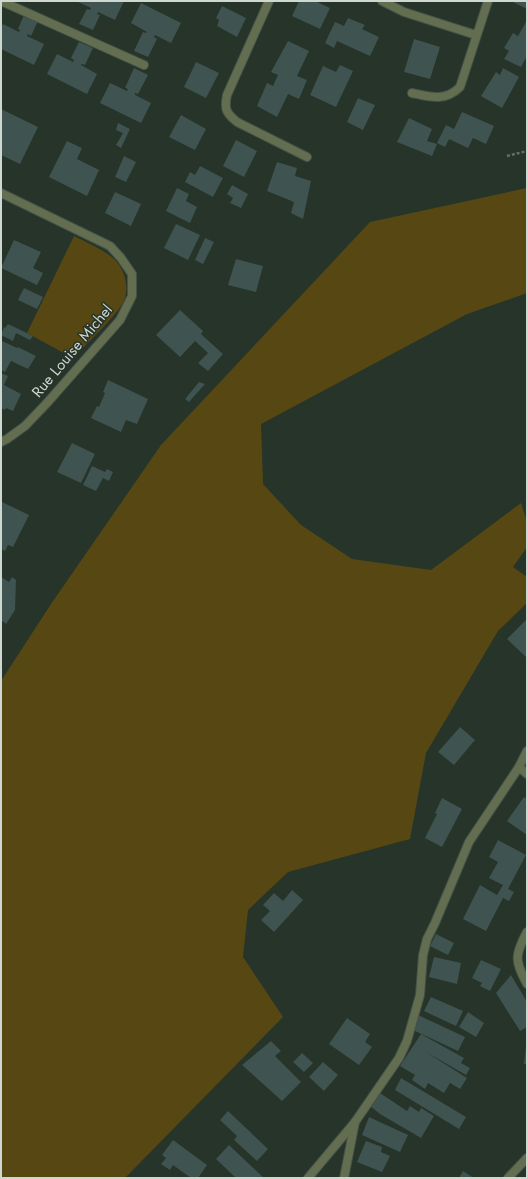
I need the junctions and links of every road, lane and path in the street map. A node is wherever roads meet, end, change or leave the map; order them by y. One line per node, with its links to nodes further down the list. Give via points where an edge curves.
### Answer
1 (1, 1): 6 (street)
2 (269, 1): 9 (street, via 224,105 228,115 237,122)
3 (382, 1): 5 (street, via 404,12)
4 (488, 1): 5 (street)
5 (476, 35): 7 (street, via 462,82 455,92 440,97)
6 (144, 65)
7 (412, 94)
8 (527, 151): 10 (path)
9 (307, 156)
10 (507, 156)
11 (1, 193): 12 (street, Rue Louise Michel, via 110,246 132,274 132,296 120,320 25,426)
12 (1, 442)
13 (527, 751): 14 (street)
14 (519, 768): 15 (street); 18 (street, via 469,842 423,955 420,995 407,1041 396,1064)
15 (527, 774)
16 (527, 932): 17 (street, via 517,957 518,968)
17 (527, 984)
18 (355, 1122): 20 (street); 21 (street)
19 (527, 1158): 22 (street)
20 (308, 1178)
21 (344, 1178)
22 (508, 1178)

